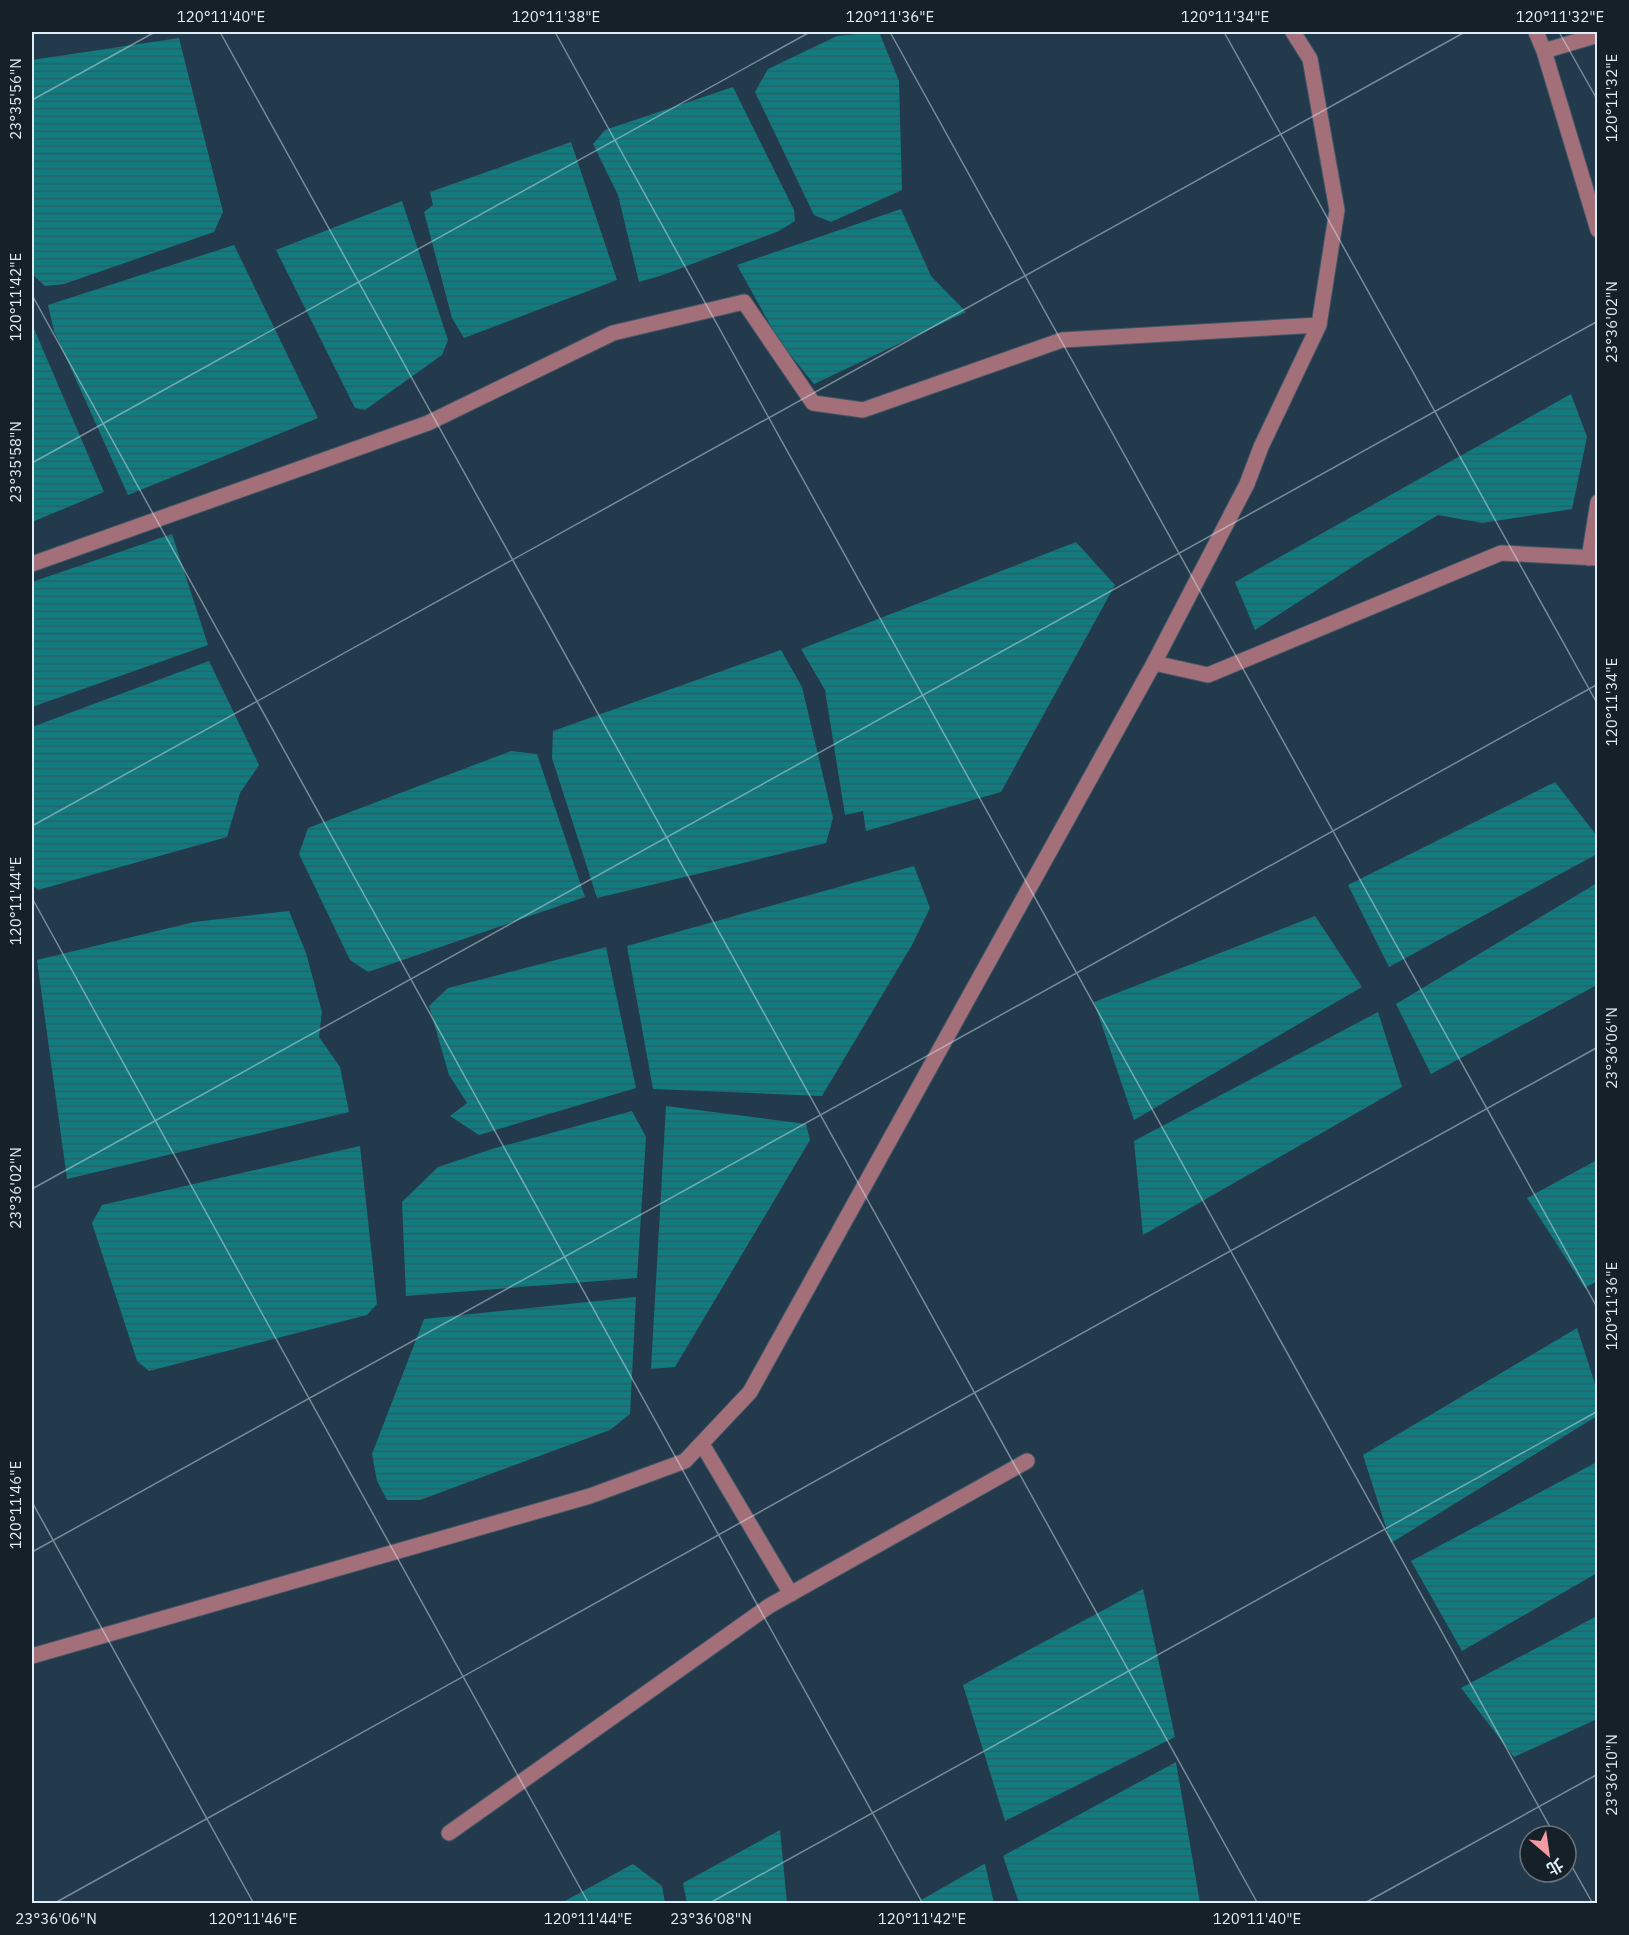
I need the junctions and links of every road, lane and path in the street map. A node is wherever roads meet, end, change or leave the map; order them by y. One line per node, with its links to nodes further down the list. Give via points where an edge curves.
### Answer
1 (1293, 32): 6 (street, via 1310,59 1337,210)
2 (1536, 32): 4 (street)
3 (1598, 35): 4 (street)
4 (1544, 51): 5 (street)
5 (1598, 230)
6 (1319, 326): 9 (street, via 1062,340 863,410 813,403 744,302 613,333 428,423); 10 (street, via 1247,484)
7 (1598, 502): 8 (street)
8 (1593, 558): 10 (street, via 1501,553 1208,675)
9 (32, 564)
10 (1154, 663): 11 (street, via 750,1392)
11 (702, 1444): 13 (street); 14 (street, via 685,1461 590,1496)
12 (1027, 1461): 13 (street)
13 (791, 1594): 15 (street)
14 (32, 1656)
15 (449, 1833)

